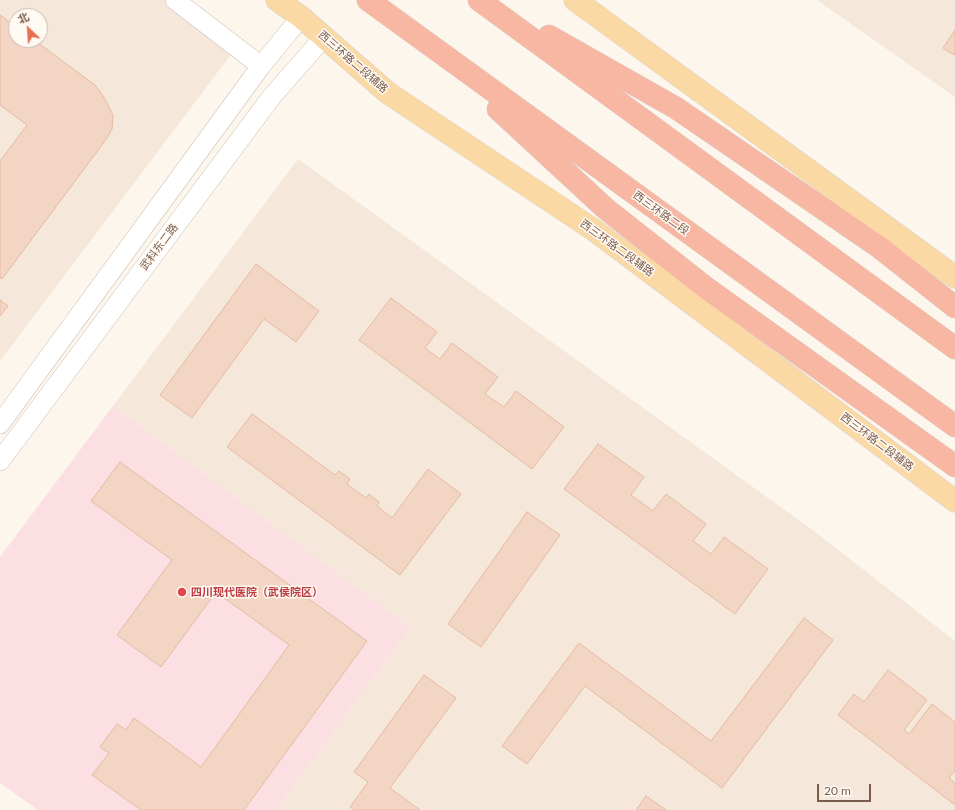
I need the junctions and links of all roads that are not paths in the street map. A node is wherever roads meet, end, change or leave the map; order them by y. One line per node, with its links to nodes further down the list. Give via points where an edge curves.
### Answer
1 (175, 0): 10 (street)
2 (277, 0): 7 (main road, 西三环路二段辅路)
3 (368, 0): 9 (highway, 西三环路二段)
4 (479, 0): 13 (highway)
5 (484, 0): 12 (highway, via 676,108 879,247)
6 (574, 0): 11 (main road)
7 (301, 17): 8 (main road, 西三环路二段辅路); 10 (street)
8 (324, 37): 16 (street, 武科东二路, via 273,95); 18 (main road, 西三环路二段辅路, via 388,94 594,230)
9 (423, 40): 15 (highway, 西三环路二段); 17 (highway, via 606,209 705,287)
10 (262, 66): 14 (street)
11 (955, 277)
12 (955, 307)
13 (955, 348)
14 (0, 424)
15 (955, 426)
16 (0, 461)
17 (951, 465)
18 (955, 501)

